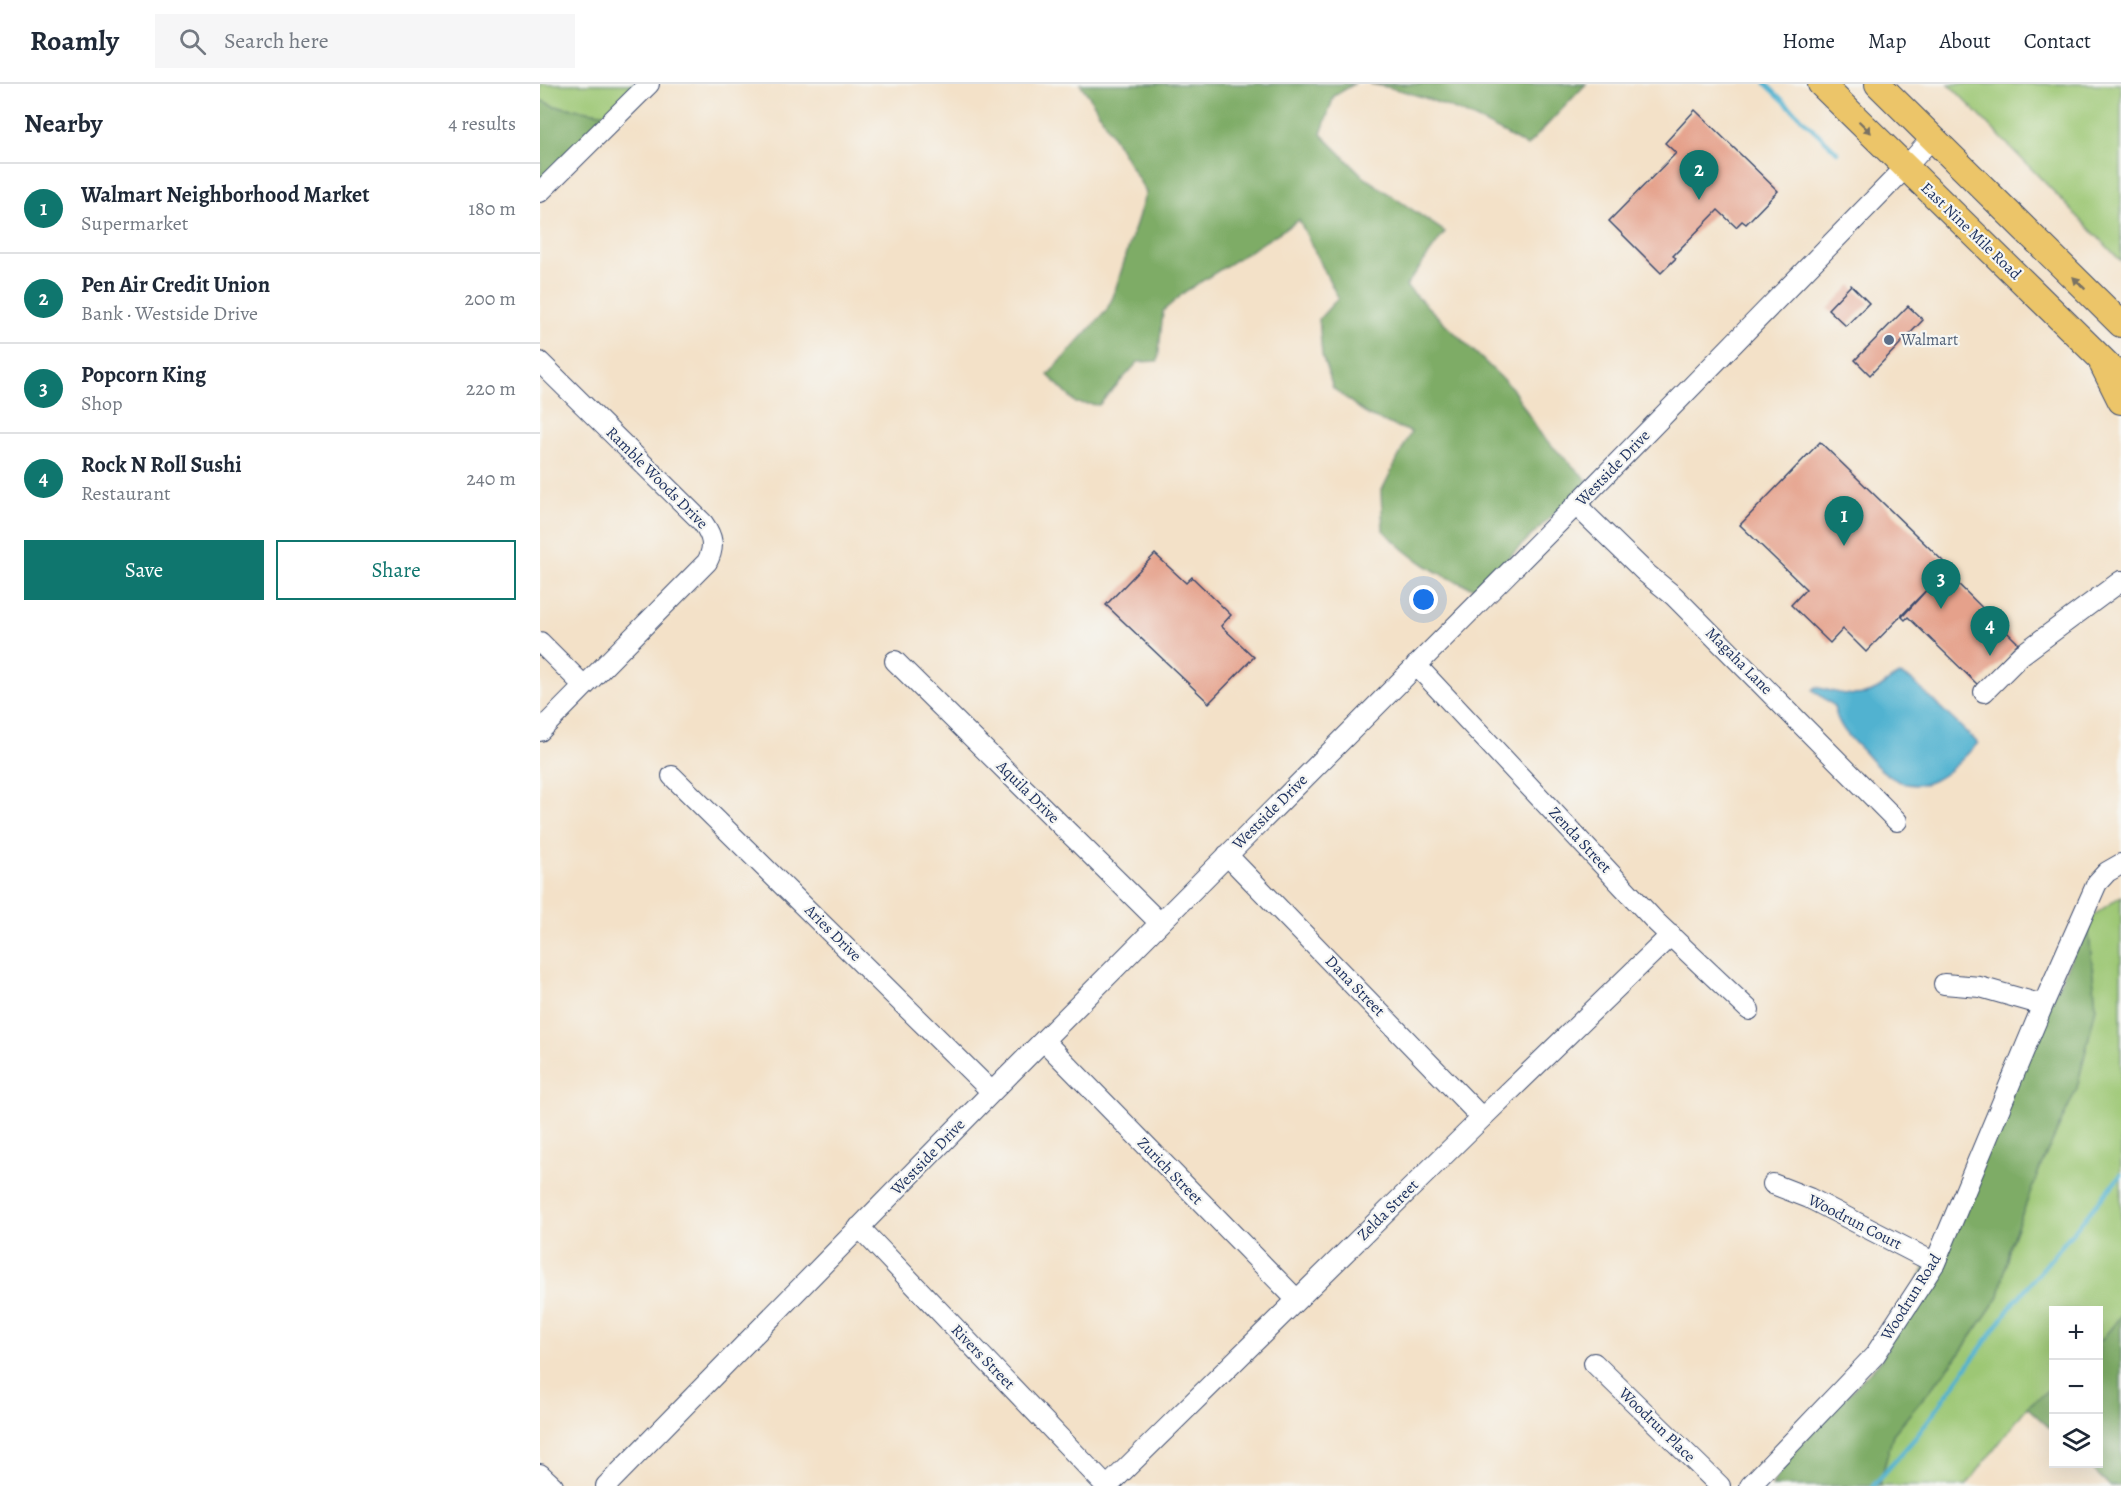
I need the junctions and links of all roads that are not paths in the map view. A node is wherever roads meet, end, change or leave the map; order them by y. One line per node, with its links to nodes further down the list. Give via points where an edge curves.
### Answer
1 (649, 84): 6 (street)
2 (1821, 84): 5 (main road, East Nine Mile Road, one-way to 5)
3 (1878, 84): 4 (main road)
4 (1933, 137): 5 (street, Westside Drive); 8 (main road, one-way to 4)
5 (1906, 167): 7 (main road, East Nine Mile Road); 14 (street, Westside Drive)
6 (540, 192)
7 (1940, 200): 9 (main road, East Nine Mile Road); 11 (main road, via 1990,234)
8 (2121, 324)
9 (2097, 354): 12 (main road, East Nine Mile Road); 13 (main road)
10 (540, 362): 19 (street, Ramble Woods Drive, via 703,523 713,543 707,562)
11 (2121, 363)
12 (2121, 378)
13 (2121, 401)
14 (1576, 505): 18 (street, Westside Drive); 23 (street, Magaha Lane, via 1674,596)
15 (2121, 581): 20 (street, via 2021,655)
16 (540, 642): 19 (street)
17 (895, 662): 26 (street, Aquila Drive)
18 (1416, 665): 24 (street, Westside Drive); 27 (street, Zenda Street)
19 (584, 686): 21 (street, Ramble Woods Drive)
20 (1984, 692)
21 (540, 731)
22 (672, 776): 32 (street, Aries Drive)
23 (1898, 821)
24 (1227, 855): 26 (street, Westside Drive); 33 (street, Dana Street)
25 (2121, 864): 29 (street, Woodrun Road, via 2097,883)
26 (1160, 923): 31 (street, Westside Drive)
27 (1671, 935): 30 (street, Zenda Street); 33 (street, Zelda Street)
28 (1944, 984): 29 (street, via 1980,987)
29 (2043, 1005): 36 (street, Woodrun Road)
30 (1749, 1010)
31 (1044, 1041): 32 (street, Westside Drive); 37 (street, Zurich Street)
32 (992, 1092): 35 (street, Westside Drive)
33 (1482, 1118): 37 (street, Zelda Street)
34 (1773, 1184): 36 (street, Woodrun Court, via 1809,1198)
35 (859, 1227): 41 (street, Westside Drive); 42 (street, Rivers Street)
36 (1935, 1263): 44 (street, Woodrun Road, via 1875,1355)
37 (1297, 1300): 42 (street, Zelda Street)
38 (1594, 1363): 43 (street, Woodrun Place)
39 (540, 1474): 40 (street)
40 (553, 1486)
41 (606, 1486)
42 (1107, 1486)
43 (1720, 1486)
44 (1750, 1486)

